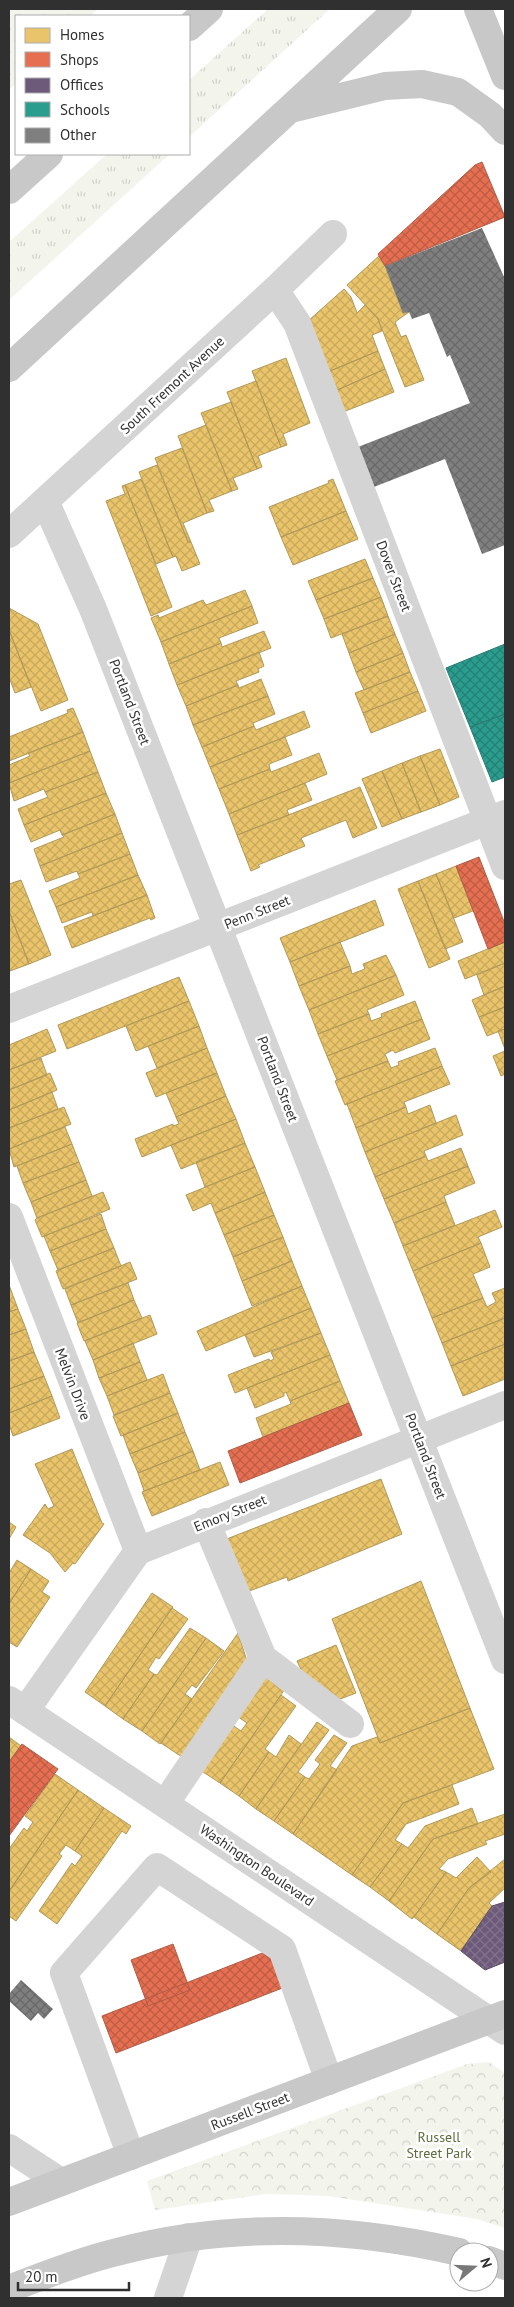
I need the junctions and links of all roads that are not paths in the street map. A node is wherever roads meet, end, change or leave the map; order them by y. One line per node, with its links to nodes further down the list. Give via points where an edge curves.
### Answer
1 (209, 9): 4 (main road)
2 (398, 9): 6 (main road)
3 (478, 9): 5 (main road)
4 (190, 26)
5 (505, 76)
6 (287, 110): 7 (main road, via 385,86 422,84 458,92 490,115); 12 (main road)
7 (505, 131)
8 (48, 155): 9 (main road)
9 (9, 190)
10 (333, 234): 11 (street, South Fremont Avenue)
11 (275, 290): 13 (street, South Fremont Avenue); 15 (street, Dover Street, via 296,323)
12 (9, 368)
13 (46, 501): 14 (street, South Fremont Avenue); 17 (street, Portland Street, via 93,609)
14 (9, 534)
15 (496, 818): 16 (street, Dover Street); 17 (street, Penn Street)
16 (505, 866)
17 (218, 927): 18 (street, Penn Street); 21 (street, Portland Street)
18 (9, 1009)
19 (9, 1217): 23 (street, Melvin Drive)
20 (505, 1406): 21 (street, Emory Street)
21 (419, 1439): 22 (street, Emory Street); 25 (street, Portland Street)
22 (206, 1522): 23 (street, Emory Street); 24 (street)
23 (138, 1551): 26 (street)
24 (262, 1658): 27 (street); 28 (street)
25 (505, 1660)
26 (17, 1706): 28 (street, Washington Boulevard)
27 (350, 1724)
28 (165, 1804): 29 (street, Washington Boulevard)
29 (500, 2022): 30 (main road, Russell Street)
30 (329, 2081): 32 (main road, Russell Street); 32 (street, via 282,1949 157,1867 64,1973)
31 (9, 2148): 33 (street)
32 (131, 2156): 33 (main road, Russell Street)
33 (61, 2182): 34 (main road, Russell Street)
34 (9, 2202)
35 (189, 2237): 36 (main road, via 268,2230 336,2232 384,2237); 37 (main road, via 116,2252); 38 (street)
36 (449, 2250)
37 (9, 2289)
38 (168, 2298)

